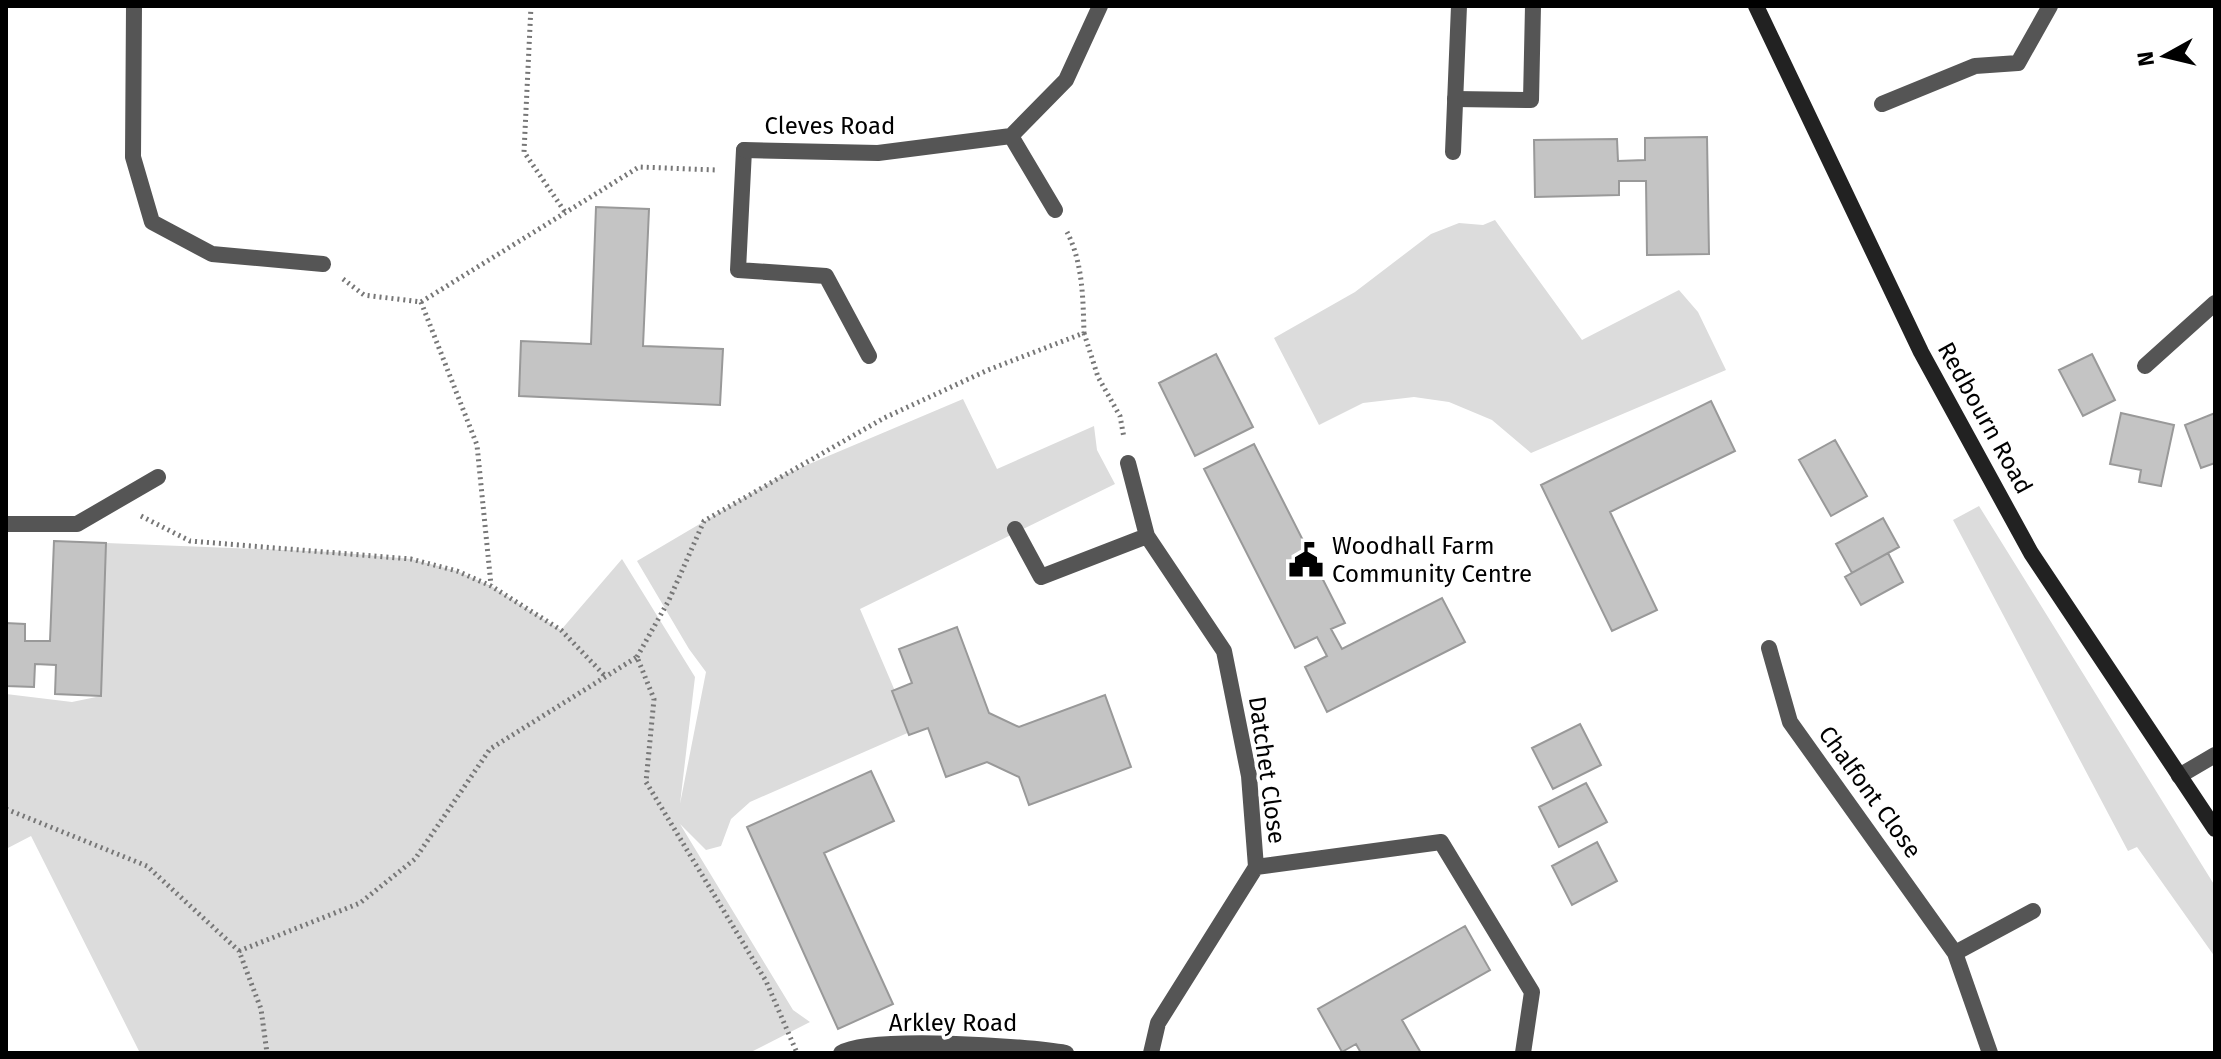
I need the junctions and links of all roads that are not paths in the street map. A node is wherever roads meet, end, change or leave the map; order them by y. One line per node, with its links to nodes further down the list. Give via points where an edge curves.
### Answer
1 (134, 6): 12 (street, via 133,157 152,222 212,254)
2 (1100, 6): 9 (street, via 1066,80)
3 (1459, 6): 7 (street)
4 (1533, 6): 7 (street, via 1531,100)
5 (1756, 6): 23 (main road, Redbourn Road, via 1921,352 2031,553)
6 (2050, 6): 8 (street, via 2018,63 1975,66)
7 (1455, 99): 10 (street)
8 (1882, 104)
9 (1011, 136): 11 (street); 14 (street, Cleves Road, via 878,153 744,150 738,270 826,276)
10 (1453, 152)
11 (1055, 210)
12 (323, 264)
13 (2215, 303): 15 (street)
14 (869, 356)
15 (2145, 366)
16 (1128, 463): 20 (street, Datchet Close)
17 (158, 477): 18 (street, via 77,524)
18 (6, 524)
19 (1015, 529): 20 (street, via 1041,577)
20 (1147, 536): 25 (street, Datchet Close, via 1224,651 1249,776)
21 (1769, 648): 27 (street, Chalfont Close, via 1790,722)
22 (2215, 755): 23 (street)
23 (2179, 776): 24 (main road, Redbourn Road)
24 (2215, 829)
25 (1256, 867): 30 (street, Datchet Close, via 1158,1023); 31 (street, via 1441,842 1532,992)
26 (2033, 911): 27 (street)
27 (1955, 953): 32 (street, Chalfont Close)
28 (841, 1053): 29 (street, Arkley Road, via 905,1044 1033,1047)
29 (1066, 1053)
30 (1151, 1053)
31 (1523, 1053)
32 (1990, 1053)

